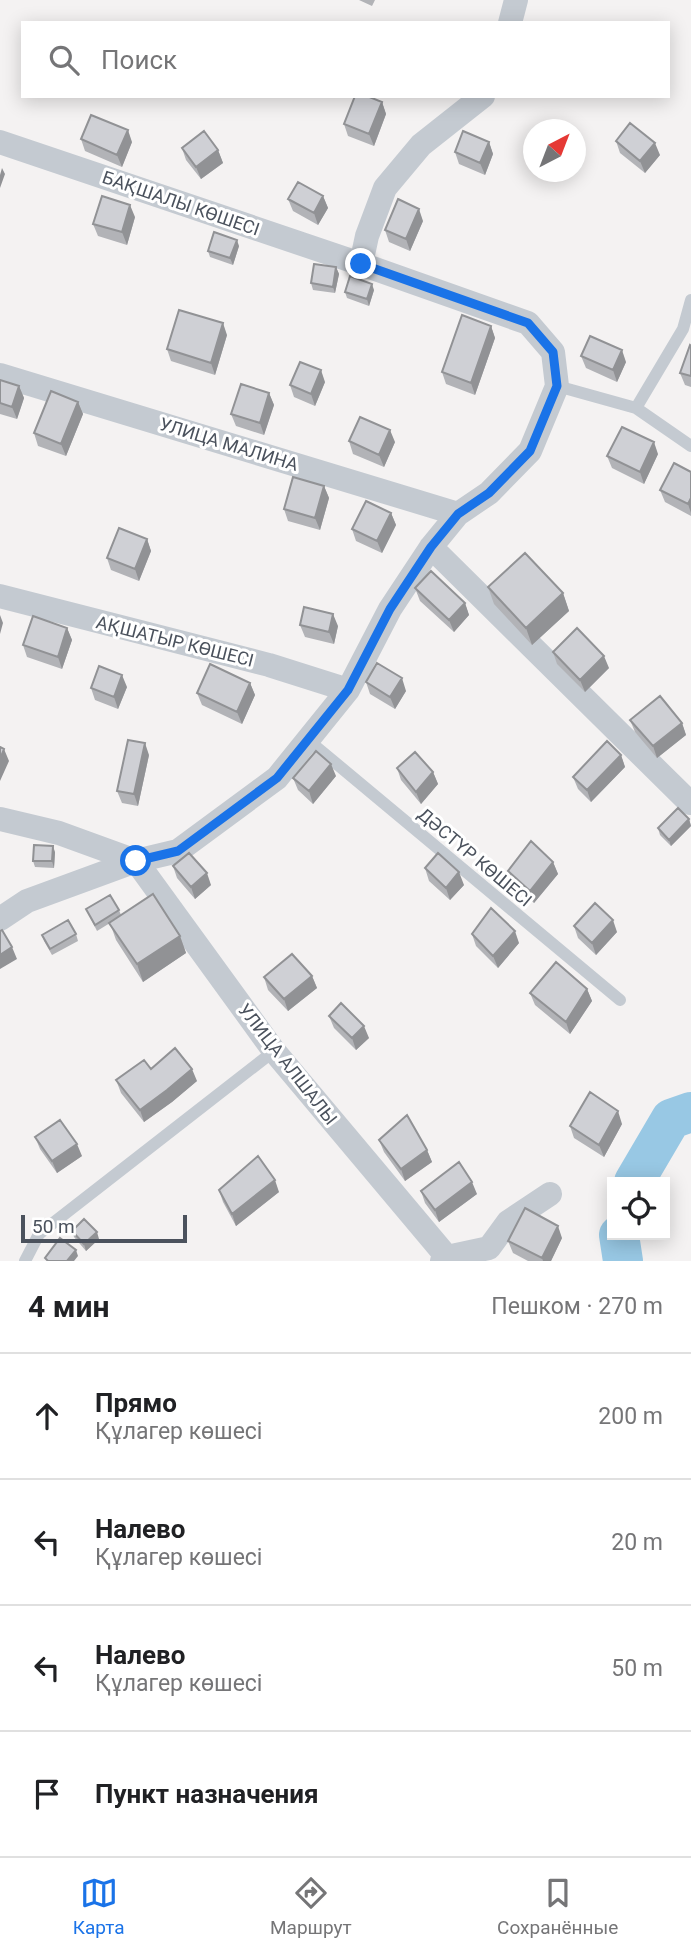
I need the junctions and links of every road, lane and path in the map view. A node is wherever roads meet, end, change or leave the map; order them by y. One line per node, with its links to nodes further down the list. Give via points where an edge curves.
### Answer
1 (516, 0): 2 (street)
2 (511, 21)
3 (480, 98): 5 (street, via 421,145 385,188)
4 (0, 142): 5 (street, БАҚШАЛЫ КӨШЕСІ)
5 (361, 264): 8 (street, БАҚШАЛЫ КӨШЕСІ, via 528,323 553,352)
6 (691, 300): 9 (lane, via 682,329)
7 (0, 375): 11 (street, УЛИЦА МАЛИНА)
8 (557, 386): 9 (lane); 11 (street, via 530,451 489,493)
9 (636, 408): 10 (lane)
10 (691, 446)
11 (458, 514): 12 (street)
12 (431, 547): 14 (street, via 390,609); 16 (street)
13 (0, 596): 14 (street, АҚШАТЫР КӨШЕСІ, via 269,665)
14 (348, 690): 15 (street)
15 (308, 740): 18 (street, via 277,778 178,851); 20 (lane, ДӘСТҮР КӨШЕСІ)
16 (690, 803)
17 (0, 819): 18 (street, via 58,833)
18 (136, 861): 19 (street, via 27,901); 21 (street, УЛИЦА АЛШАЛЫ)
19 (0, 919)
20 (620, 1000)
21 (274, 1051): 23 (street, УЛИЦА АЛШАЛЫ); 24 (lane, via 39,1234)
22 (550, 1194): 23 (street, via 508,1222 489,1248)
23 (446, 1260)
24 (25, 1261)

